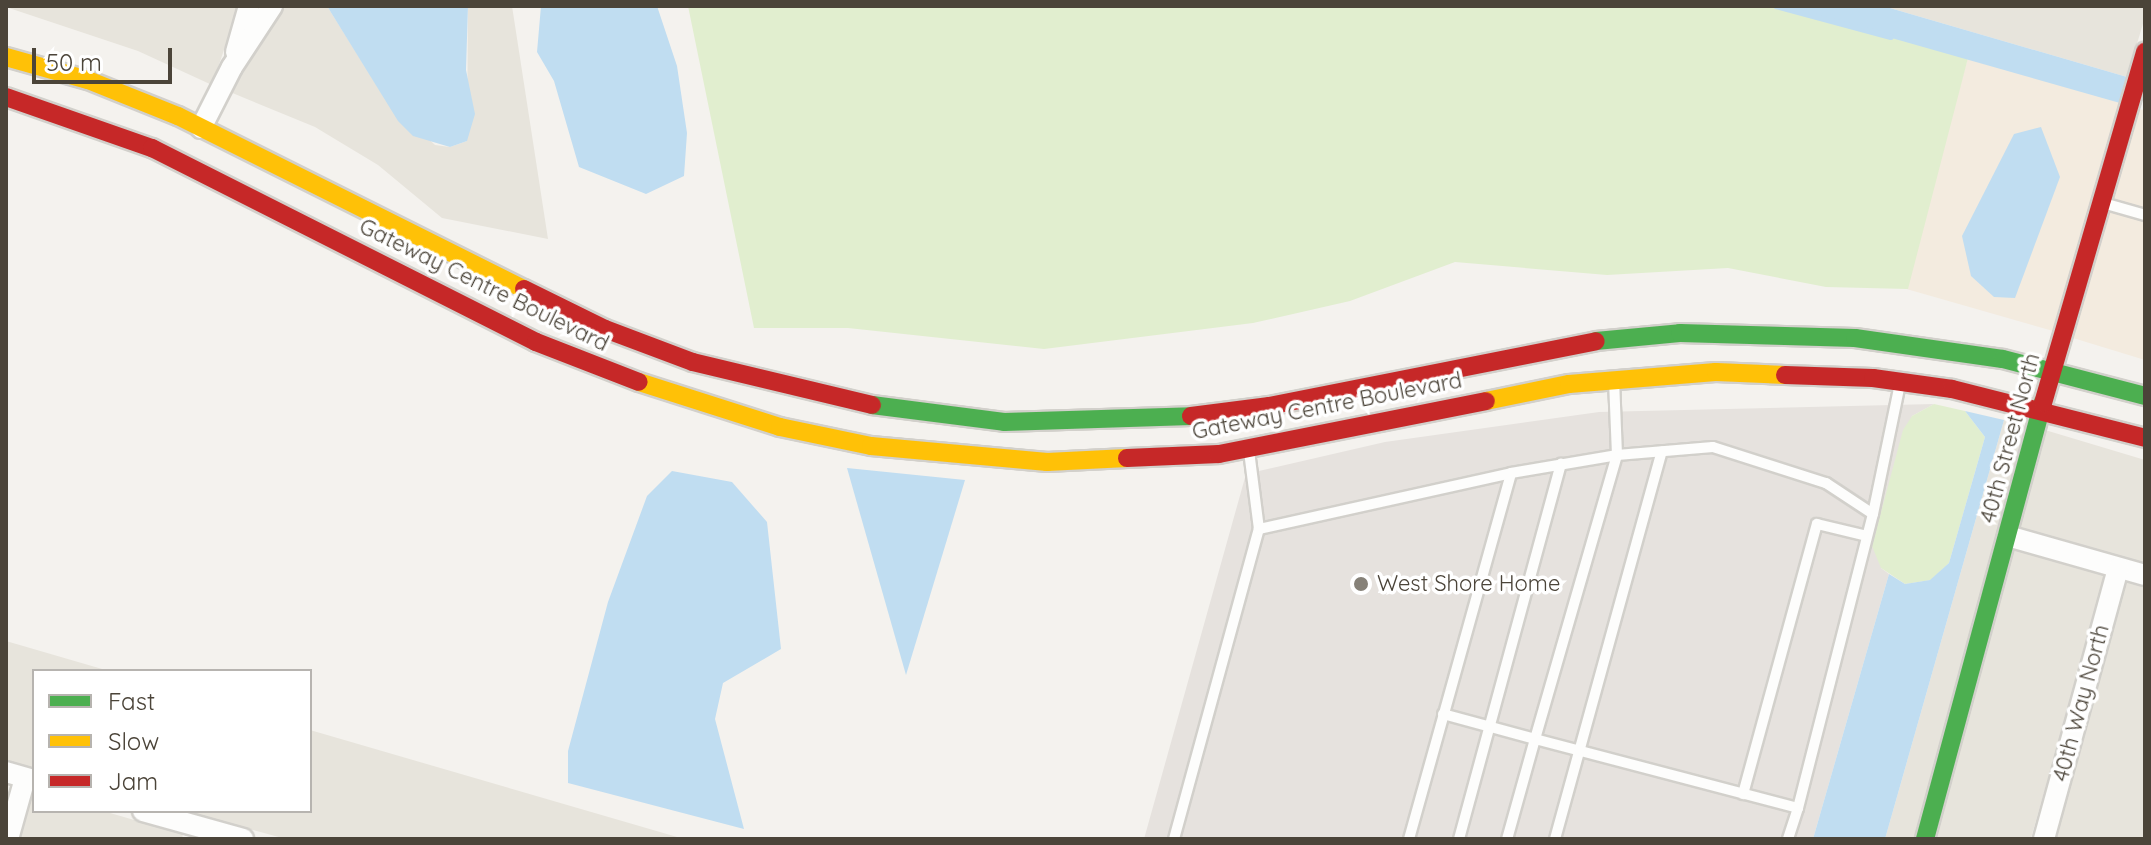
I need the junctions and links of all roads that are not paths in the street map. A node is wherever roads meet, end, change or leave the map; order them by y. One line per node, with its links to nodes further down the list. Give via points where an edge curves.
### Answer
1 (249, 6): 5 (street)
2 (272, 6): 5 (street)
3 (2145, 52): 9 (street, 40th Street North)
4 (6, 57): 7 (street, Gateway Centre Boulevard, via 88,80)
5 (232, 67): 7 (street)
6 (6, 97): 8 (street, Gateway Centre Boulevard)
7 (201, 128): 8 (street); 11 (street, Gateway Centre Boulevard, via 605,329 765,383 905,411 1004,422 1173,418 1269,406)
8 (185, 163): 18 (street, Gateway Centre Boulevard, via 536,342 647,387 780,427 886,448 1047,462 1141,461)
9 (2101, 202): 10 (lane); 12 (street, 40th Street North)
10 (2145, 215)
11 (1609, 340): 12 (street, Gateway Centre Boulevard, via 1680,333 1855,338); 13 (street)
12 (2053, 371): 15 (street, Gateway Centre Boulevard); 16 (street, 40th Street North)
13 (1614, 380): 14 (street, Gateway Centre Boulevard, via 1716,372); 18 (street, Gateway Centre Boulevard, via 1502,397); 20 (lane)
14 (1901, 382): 16 (street, Gateway Centre Boulevard); 23 (lane)
15 (2145, 396)
16 (2041, 409): 17 (street, Gateway Centre Boulevard); 26 (street, 40th Street North)
17 (2145, 438)
18 (1249, 449): 24 (lane)
19 (1662, 451): 20 (lane); 23 (lane, via 1713,447 1826,483); 32 (lane)
20 (1617, 455): 21 (lane); 31 (lane)
21 (1561, 464): 22 (lane); 30 (lane)
22 (1511, 473): 24 (lane); 29 (lane)
23 (1873, 514): 25 (lane)
24 (1259, 529): 40 (lane)
25 (1867, 536): 34 (lane, via 1817,524); 35 (lane)
26 (2008, 536): 27 (street); 46 (street, 40th Street North)
27 (2118, 568): 28 (street); 47 (street, 40th Way North)
28 (2145, 575)
29 (1443, 714): 30 (lane); 41 (lane)
30 (1490, 727): 31 (lane); 42 (lane)
31 (1535, 739): 32 (lane); 43 (lane)
32 (1580, 751): 34 (lane); 44 (lane)
33 (22, 777): 38 (street)
34 (1743, 794): 35 (lane)
35 (1798, 808): 45 (lane)
36 (148, 813): 37 (street)
37 (194, 832): 39 (street)
38 (8, 839)
39 (243, 839)
40 (1174, 839)
41 (1409, 839)
42 (1459, 839)
43 (1507, 839)
44 (1555, 839)
45 (1788, 839)
46 (1925, 839)
47 (2044, 839)

